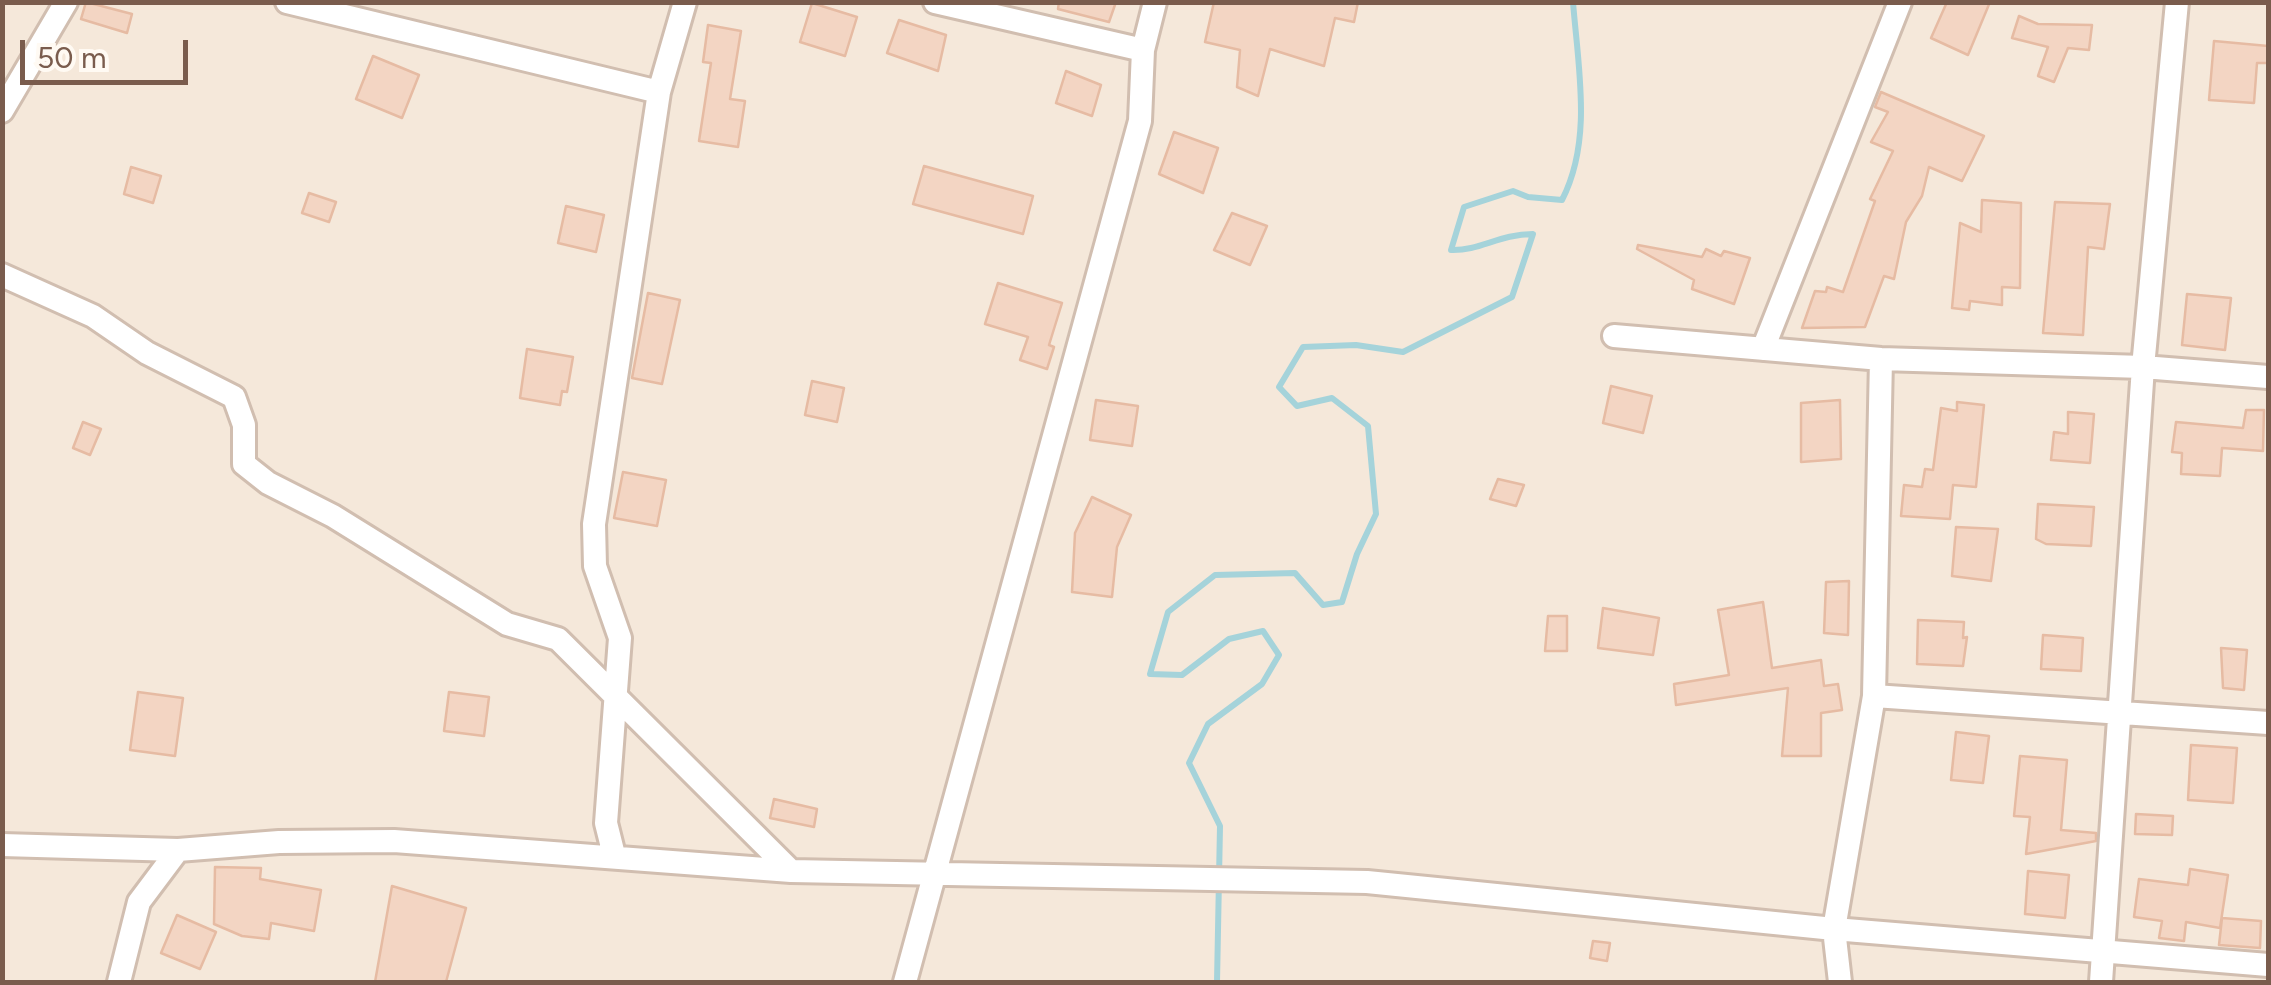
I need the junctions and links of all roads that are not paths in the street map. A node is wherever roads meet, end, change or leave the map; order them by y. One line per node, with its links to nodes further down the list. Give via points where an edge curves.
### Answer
1 (66, 2): 10 (street)
2 (286, 2): 9 (street)
3 (684, 2): 9 (street)
4 (935, 2): 8 (street)
5 (1155, 2): 8 (street)
6 (1900, 2): 13 (street)
7 (2177, 2): 15 (street)
8 (1143, 50): 25 (street, via 1140,121)
9 (659, 92): 17 (street, via 594,524 595,566 620,638)
10 (2, 111)
11 (2, 275): 17 (street, via 93,316 234,398 244,424 244,464 507,624 558,639)
12 (1614, 336): 13 (street)
13 (1763, 349): 14 (street)
14 (1881, 359): 15 (street); 18 (street)
15 (2143, 367): 16 (street); 19 (street)
16 (2268, 377)
17 (614, 696): 23 (street, via 606,823); 24 (street)
18 (1874, 696): 19 (street); 26 (street)
19 (2120, 713): 20 (street); 27 (street)
20 (2268, 723)
21 (2, 845): 22 (street)
22 (178, 850): 23 (street, via 394,841); 29 (street, via 139,902)
23 (614, 855): 24 (street)
24 (791, 871): 25 (street)
25 (933, 872): 26 (street, via 1367,882); 30 (street)
26 (1834, 929): 27 (street); 31 (street)
27 (2104, 949): 28 (street); 32 (street)
28 (2268, 965)
29 (119, 982)
30 (905, 982)
31 (1840, 982)
32 (2101, 982)

